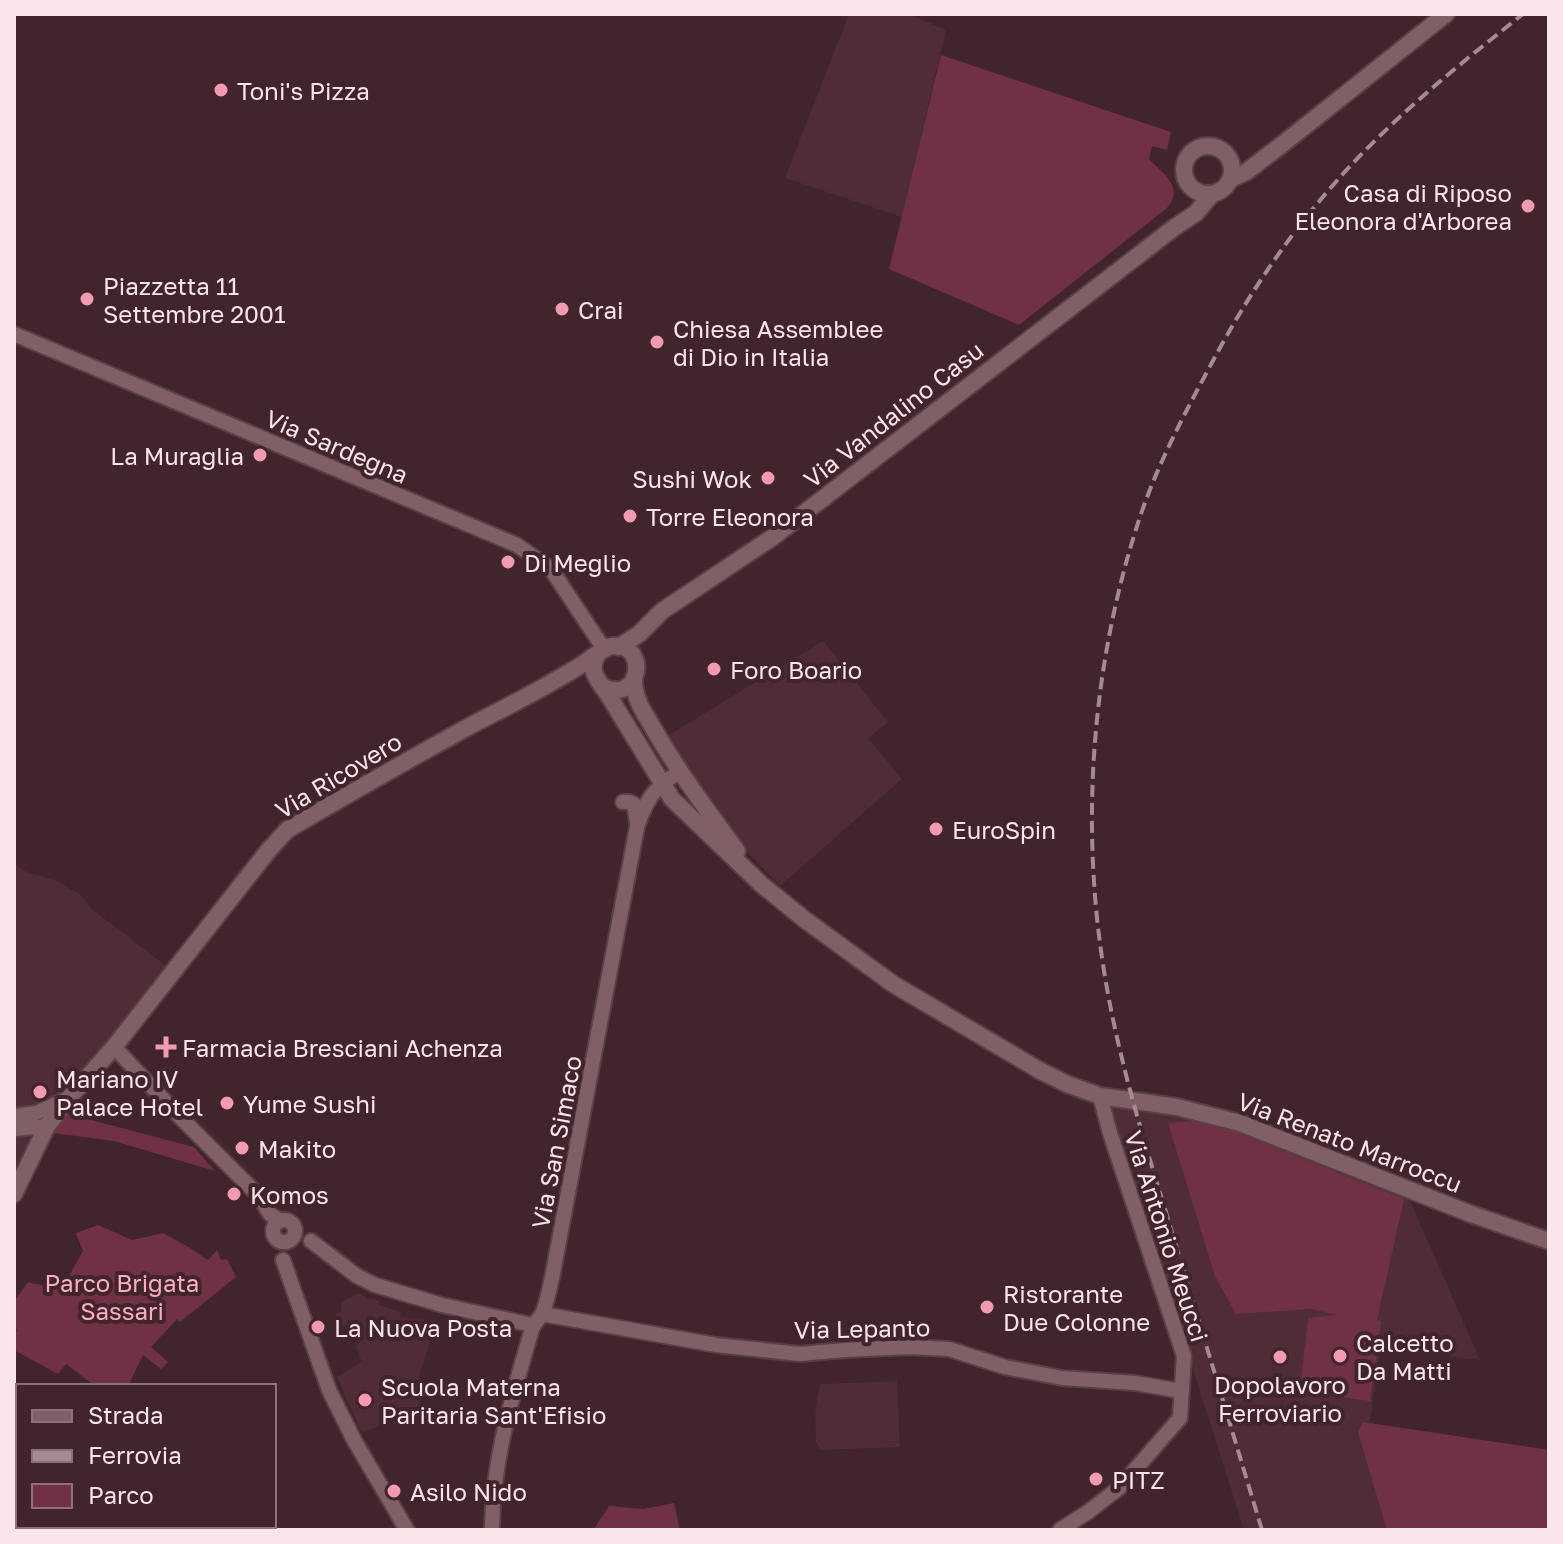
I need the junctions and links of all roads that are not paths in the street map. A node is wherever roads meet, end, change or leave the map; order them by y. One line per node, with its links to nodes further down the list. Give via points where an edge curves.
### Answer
1 (1446, 14): 2 (main road)
2 (1264, 158): 3 (main road); 4 (main road)
3 (1230, 161): 4 (main road); 5 (main road, via 1213,146 1198,148 1184,165)
4 (1231, 179): 6 (main road)
5 (1187, 183): 6 (main road, via 1196,192); 7 (main road, via 1187,203)
6 (1212, 194): 7 (main road, Via Vandalino Casu)
7 (1175, 227): 9 (main road, Via Vandalino Casu, via 773,537 662,611)
8 (14, 334): 10 (street, Via Sardegna, via 517,545 551,569)
9 (639, 634): 10 (main road, Via Vandalino Casu); 11 (main road)
10 (603, 655): 11 (main road, via 628,650); 13 (main road, via 595,678); 19 (main road, Via Ricovero, via 287,830)
11 (634, 656): 12 (main road)
12 (634, 680): 13 (main road, via 619,690); 14 (main road, via 638,703)
13 (602, 686): 15 (main road)
14 (674, 765): 15 (street, Via San Simaco); 18 (main road)
15 (654, 776): 17 (street, Via San Simaco); 18 (main road)
16 (623, 802): 17 (street, via 634,804)
17 (637, 827): 28 (street, Via San Simaco, via 552,1278)
18 (762, 885): 20 (main road, Via Renato Marroccu, via 893,984 1039,1070)
19 (114, 1047): 21 (main road, Via Ricovero); 26 (street, via 259,1196)
20 (1100, 1096): 27 (main road, Via Renato Marroccu, via 1240,1123); 29 (street, Via Antonio Meucci, via 1184,1356)
21 (69, 1098): 22 (street); 23 (main road, Via Ricovero)
22 (14, 1116)
23 (47, 1126): 24 (street); 25 (main road, Via Ricovero)
24 (14, 1129)
25 (14, 1194)
26 (282, 1230): 28 (street, Via Lepanto, via 311,1241 375,1285 442,1305); 30 (street, via 283,1260 329,1390)
27 (1549, 1241)
28 (537, 1319): 29 (street, Via Lepanto, via 800,1354 949,1349 1062,1378); 31 (street, Via San Simaco, via 505,1429)
29 (1181, 1391): 32 (street, Via Antonio Meucci, via 1180,1418 1150,1454 1119,1488)
30 (407, 1530)
31 (492, 1530)
32 (1060, 1530)

